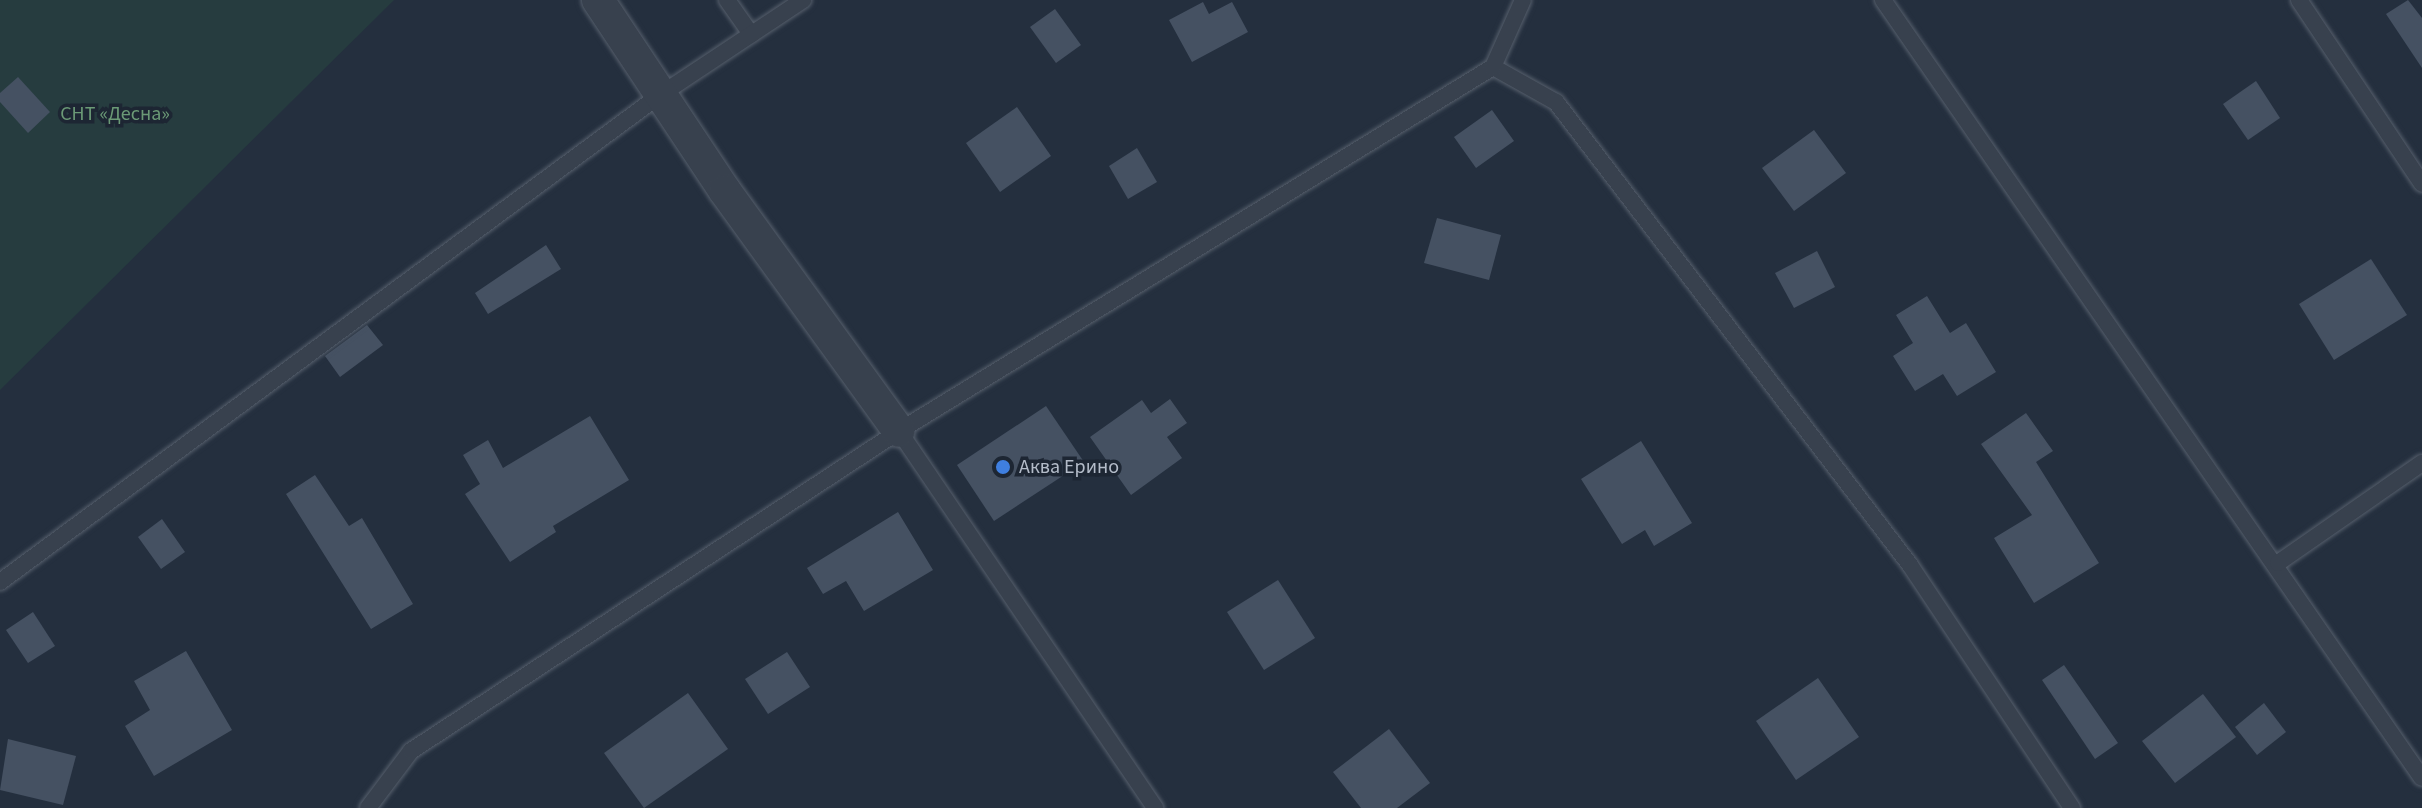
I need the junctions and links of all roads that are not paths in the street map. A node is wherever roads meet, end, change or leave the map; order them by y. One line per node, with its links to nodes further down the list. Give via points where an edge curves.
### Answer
1 (598, 0): 9 (street)
2 (727, 0): 7 (lane)
3 (803, 0): 7 (lane)
4 (1523, 0): 8 (lane)
5 (1883, 0): 13 (lane)
6 (2299, 0): 10 (lane)
7 (751, 34): 9 (lane)
8 (1493, 67): 11 (lane); 18 (lane, via 1556,102 1910,565)
9 (660, 95): 11 (street); 14 (lane)
10 (2422, 184)
11 (899, 431): 16 (lane, via 411,751); 17 (lane)
12 (2422, 463): 13 (lane)
13 (2278, 563): 15 (lane)
14 (0, 582)
15 (2422, 778)
16 (368, 808)
17 (1155, 808)
18 (2072, 808)

